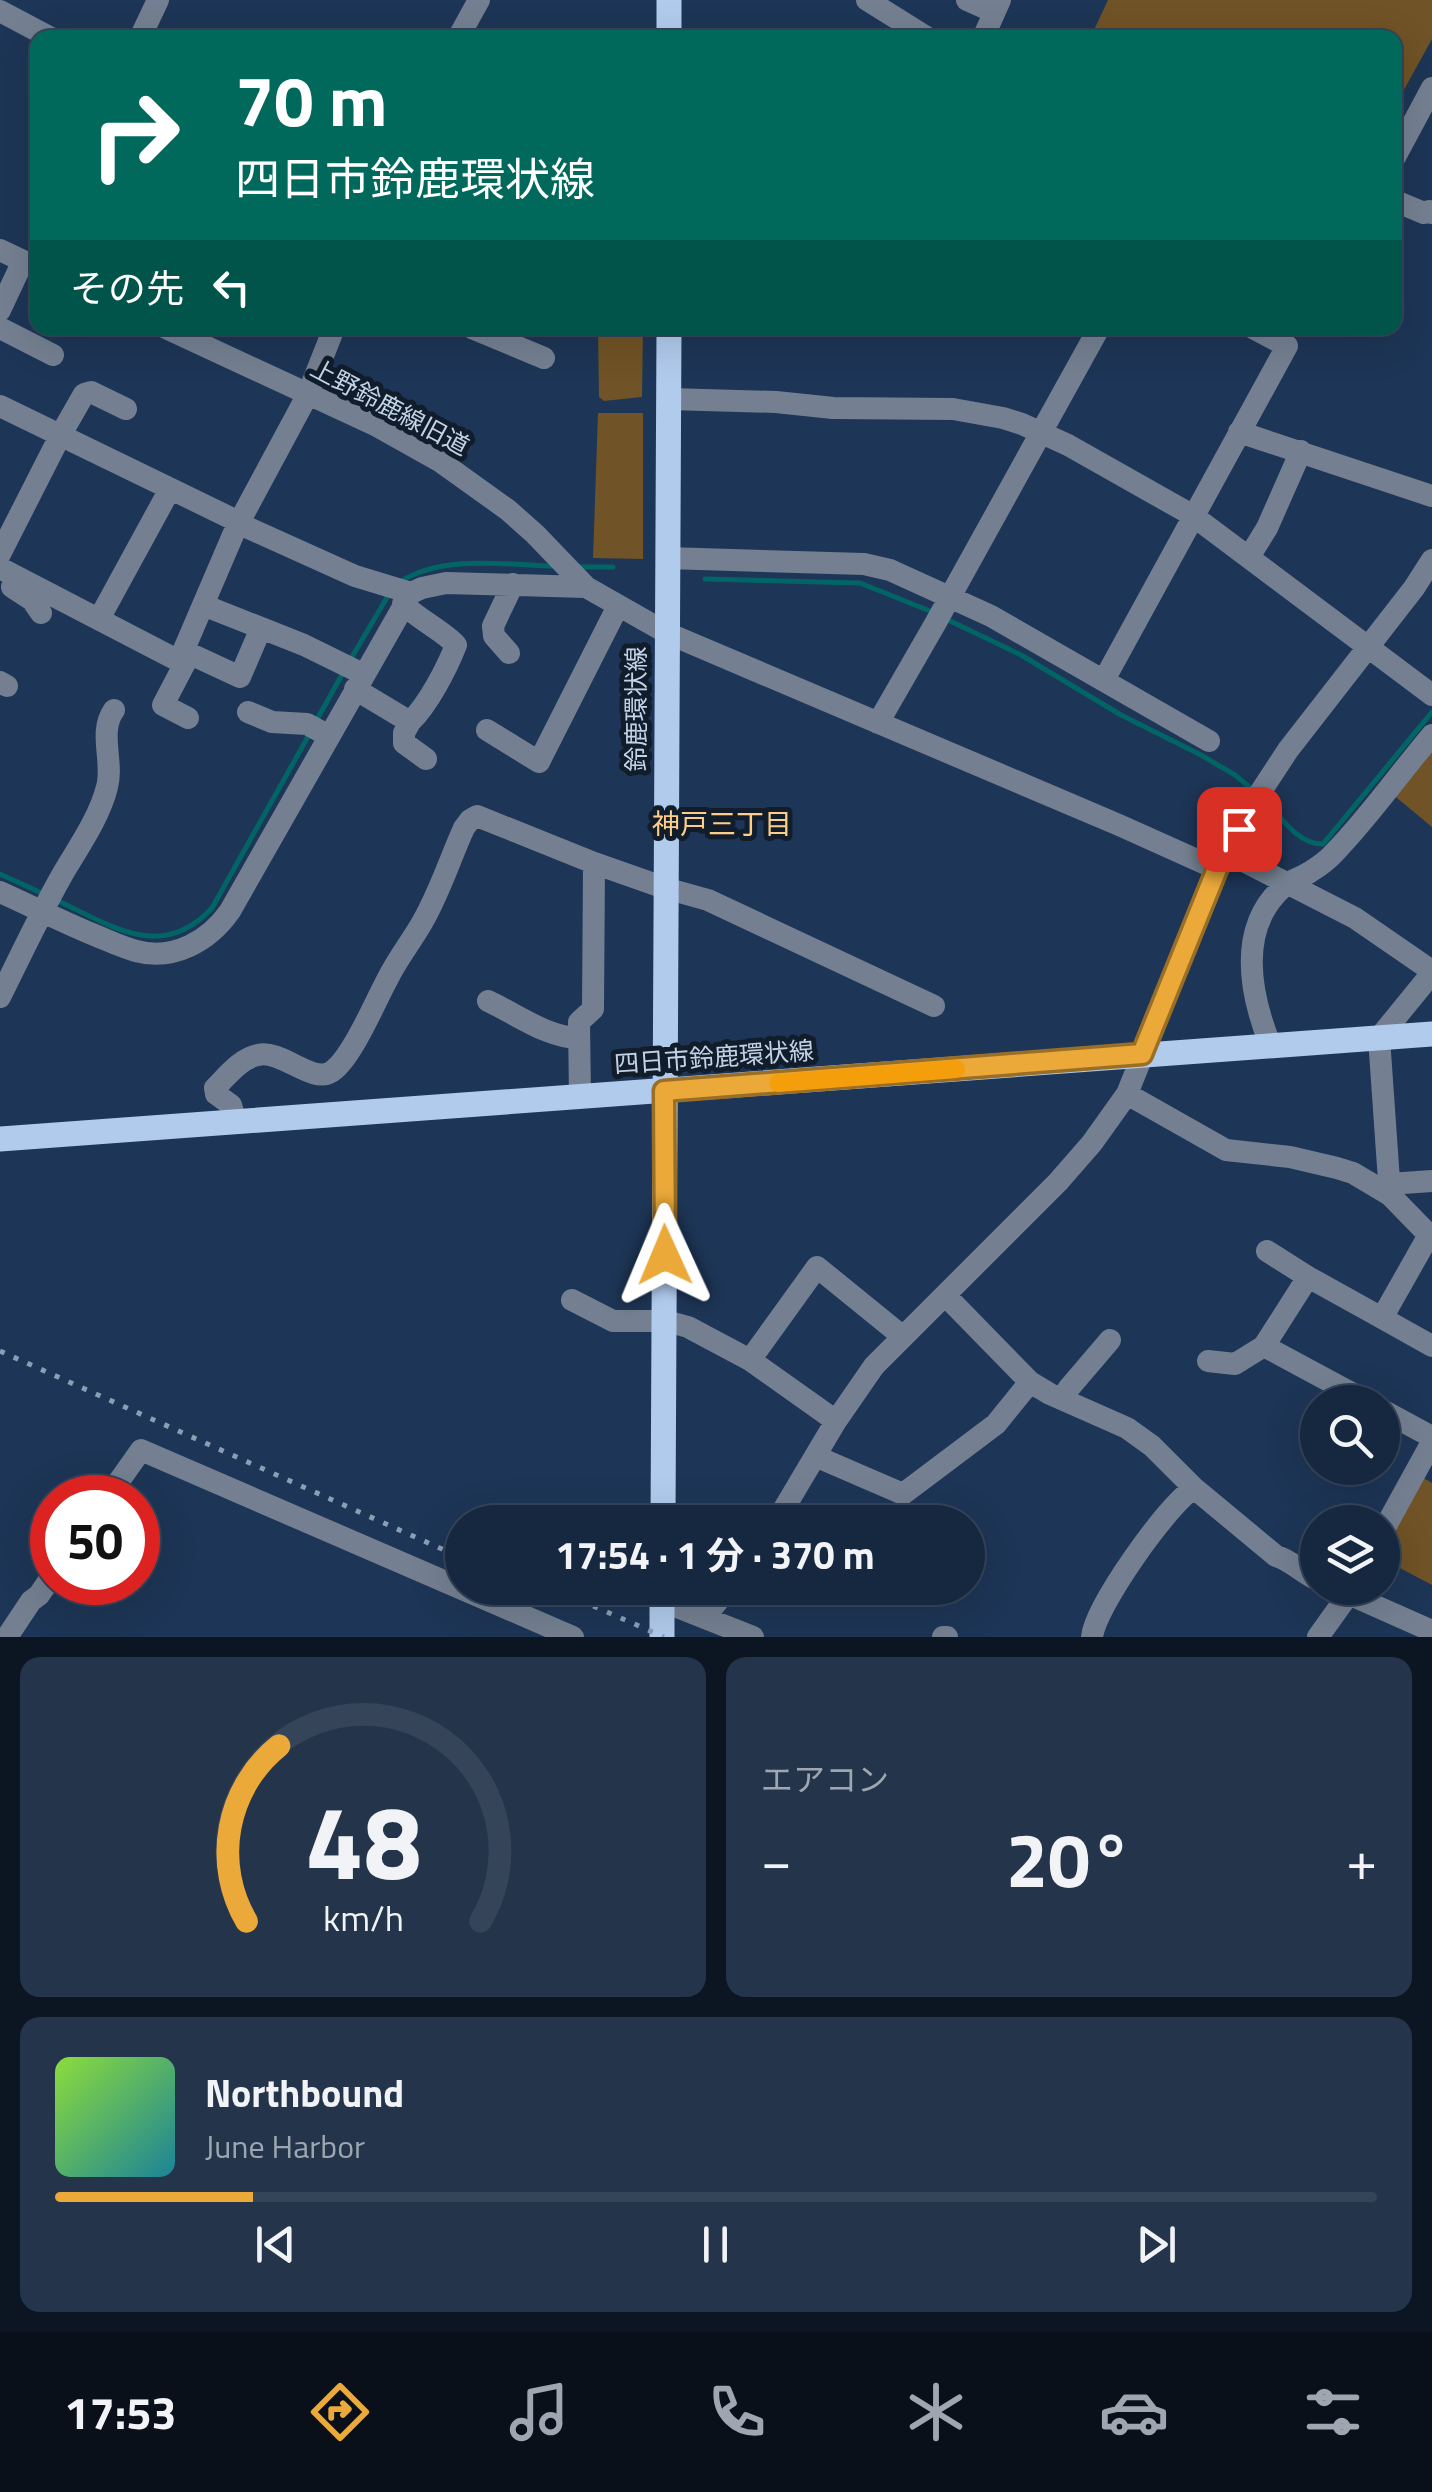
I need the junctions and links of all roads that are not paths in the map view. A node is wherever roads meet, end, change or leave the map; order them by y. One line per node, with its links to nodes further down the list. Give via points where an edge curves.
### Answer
1 (158, 0): 9 (street)
2 (479, 0): 10 (street)
3 (669, 0): 11 (main road)
4 (867, 0): 12 (street)
5 (967, 0): 6 (street)
6 (997, 6): 13 (street)
7 (0, 11): 8 (street)
8 (37, 30)
9 (144, 30)
10 (462, 30)
11 (669, 30)
12 (908, 30)
13 (986, 30)
14 (1429, 102): 15 (street)
15 (1402, 146)
16 (1402, 204): 17 (street)
17 (1432, 213)
18 (0, 250): 19 (street)
19 (29, 264): 20 (street)
20 (0, 310)
21 (0, 328): 28 (street)
22 (181, 335): 30 (street, 上野鈴鹿線旧道)
23 (331, 335): 30 (street)
24 (489, 335): 29 (street)
25 (669, 335): 31 (main road, 鈴鹿環状線)
26 (1096, 335): 34 (street)
27 (1266, 335): 35 (street, via 1287,346)
28 (53, 354)
29 (544, 358)
30 (308, 394): 41 (street); 48 (street, 上野鈴鹿線旧道, via 441,462 508,510)
31 (669, 399): 34 (street, via 953,410); 44 (main road, 鈴鹿環状線)
32 (0, 406): 36 (street)
33 (126, 409): 36 (street, via 84,394)
34 (1042, 432): 40 (street); 53 (street)
35 (1240, 432): 37 (street); 40 (street)
36 (60, 436): 38 (street); 42 (street)
37 (1302, 451): 39 (street); 43 (street)
38 (170, 488): 41 (street); 55 (street)
39 (1432, 496)
40 (1192, 515): 43 (street); 62 (street)
41 (241, 523): 50 (street); 51 (street)
42 (0, 554)
43 (1249, 557): 58 (street)
44 (667, 558): 53 (street, via 876,566); 57 (main road, 鈴鹿環状線)
45 (1432, 560): 58 (street)
46 (0, 568): 55 (street)
47 (0, 580): 54 (street)
48 (581, 583): 49 (street); 52 (street, 上野鈴鹿線旧道)
49 (512, 584): 50 (street, via 446,584); 59 (street, via 493,626)
50 (400, 594): 61 (street); 67 (street, via 456,645)
51 (203, 605): 56 (street); 60 (street)
52 (618, 606): 57 (street, 上野鈴鹿線旧道); 69 (street, via 539,762)
53 (944, 609): 62 (street, via 991,616); 68 (street)
54 (40, 613)
55 (99, 619): 60 (street)
56 (261, 628): 60 (street, via 240,677); 61 (street)
57 (667, 633): 68 (street, 上野鈴鹿線旧道); 77 (main road, 鈴鹿環状線)
58 (1369, 646): 63 (street); 74 (street, via 1258,795)
59 (509, 653)
60 (181, 656): 66 (street, via 185,664 164,705)
61 (353, 674): 67 (street); 70 (street)
62 (1104, 680): 72 (street)
63 (1432, 695)
64 (114, 710): 79 (street, via 106,730 110,767 104,800)
65 (248, 712): 70 (street)
66 (188, 718)
67 (410, 722): 73 (street, via 404,743)
68 (878, 723): 74 (street, 上野鈴鹿線旧道)
69 (486, 730)
70 (320, 731): 79 (street, via 230,910 201,940 174,952 140,952)
71 (1432, 735): 76 (street, via 1337,850)
72 (1209, 741)
73 (426, 759)
74 (1221, 861): 76 (street, 上野鈴鹿線旧道); 88 (street)
75 (594, 863): 77 (street); 85 (street, via 593,1010 579,1022); 92 (street, via 476,816 470,820 425,918 344,1058 319,1075 272,1054 244,1061 216,1088)
76 (1287, 882): 80 (street, 上野鈴鹿線旧道, via 1355,918); 87 (street, via 1272,897 1252,941 1253,986)
77 (665, 888): 83 (street, via 708,900); 89 (main road, 鈴鹿環状線)
78 (0, 892): 79 (street)
79 (45, 908): 81 (street)
80 (1432, 972): 86 (street)
81 (0, 997)
82 (488, 1001): 85 (street)
83 (934, 1006)
84 (1432, 1034): 86 (main road, 四日市鈴鹿環状線)
85 (579, 1038): 91 (street)
86 (1379, 1038): 87 (main road, 四日市鈴鹿環状線); 95 (street)
87 (1270, 1044): 88 (main road, 四日市鈴鹿環状線)
88 (1142, 1054): 89 (main road, 四日市鈴鹿環状線); 90 (street)
89 (664, 1091): 91 (main road, 四日市鈴鹿環状線); 101 (main road, 鈴鹿環状線)
90 (1127, 1094): 95 (street, via 1226,1150 1337,1168); 98 (street, via 1058,1182)
91 (580, 1097): 92 (main road, 四日市鈴鹿環状線)
92 (236, 1122): 93 (main road, 四日市鈴鹿環状線)
93 (0, 1140)
94 (1432, 1181): 95 (street)
95 (1390, 1190): 100 (street, via 1430,1234)
96 (1267, 1252): 97 (street)
97 (1308, 1277): 100 (street); 104 (street)
98 (945, 1295): 102 (street); 108 (street)
99 (572, 1300): 101 (street, via 612,1320)
100 (1382, 1318): 105 (street)
101 (666, 1320): 106 (street); 117 (main road, 鈴鹿環状線)
102 (902, 1336): 106 (street, via 817,1267); 111 (street)
103 (1110, 1340): 110 (street)
104 (1264, 1346): 107 (street, via 1234,1364); 109 (street)
105 (1432, 1346)
106 (750, 1360): 111 (street)
107 (1208, 1361)
108 (1030, 1382): 110 (street); 114 (street, via 996,1424 903,1494)
109 (1336, 1385)
110 (1062, 1399): 116 (street, via 1127,1428)
111 (836, 1421): 114 (street)
112 (1400, 1421): 113 (street)
113 (1432, 1440): 119 (street)
114 (815, 1456): 118 (street)
115 (123, 1475): 130 (street, via 140,1450)
116 (1194, 1488): 120 (street); 133 (street, via 1134,1558)
117 (663, 1505)
118 (786, 1505)
119 (1397, 1505)
120 (1300, 1570)
121 (30, 1601): 129 (street)
122 (662, 1605): 131 (main road)
123 (684, 1605): 127 (street)
124 (715, 1605): 127 (street)
125 (1336, 1605): 134 (street)
126 (1376, 1605): 128 (street)
127 (706, 1616): 132 (street)
128 (1432, 1632)
129 (7, 1637)
130 (573, 1637)
131 (662, 1637)
132 (754, 1637)
133 (1092, 1637)
134 (1318, 1637)

